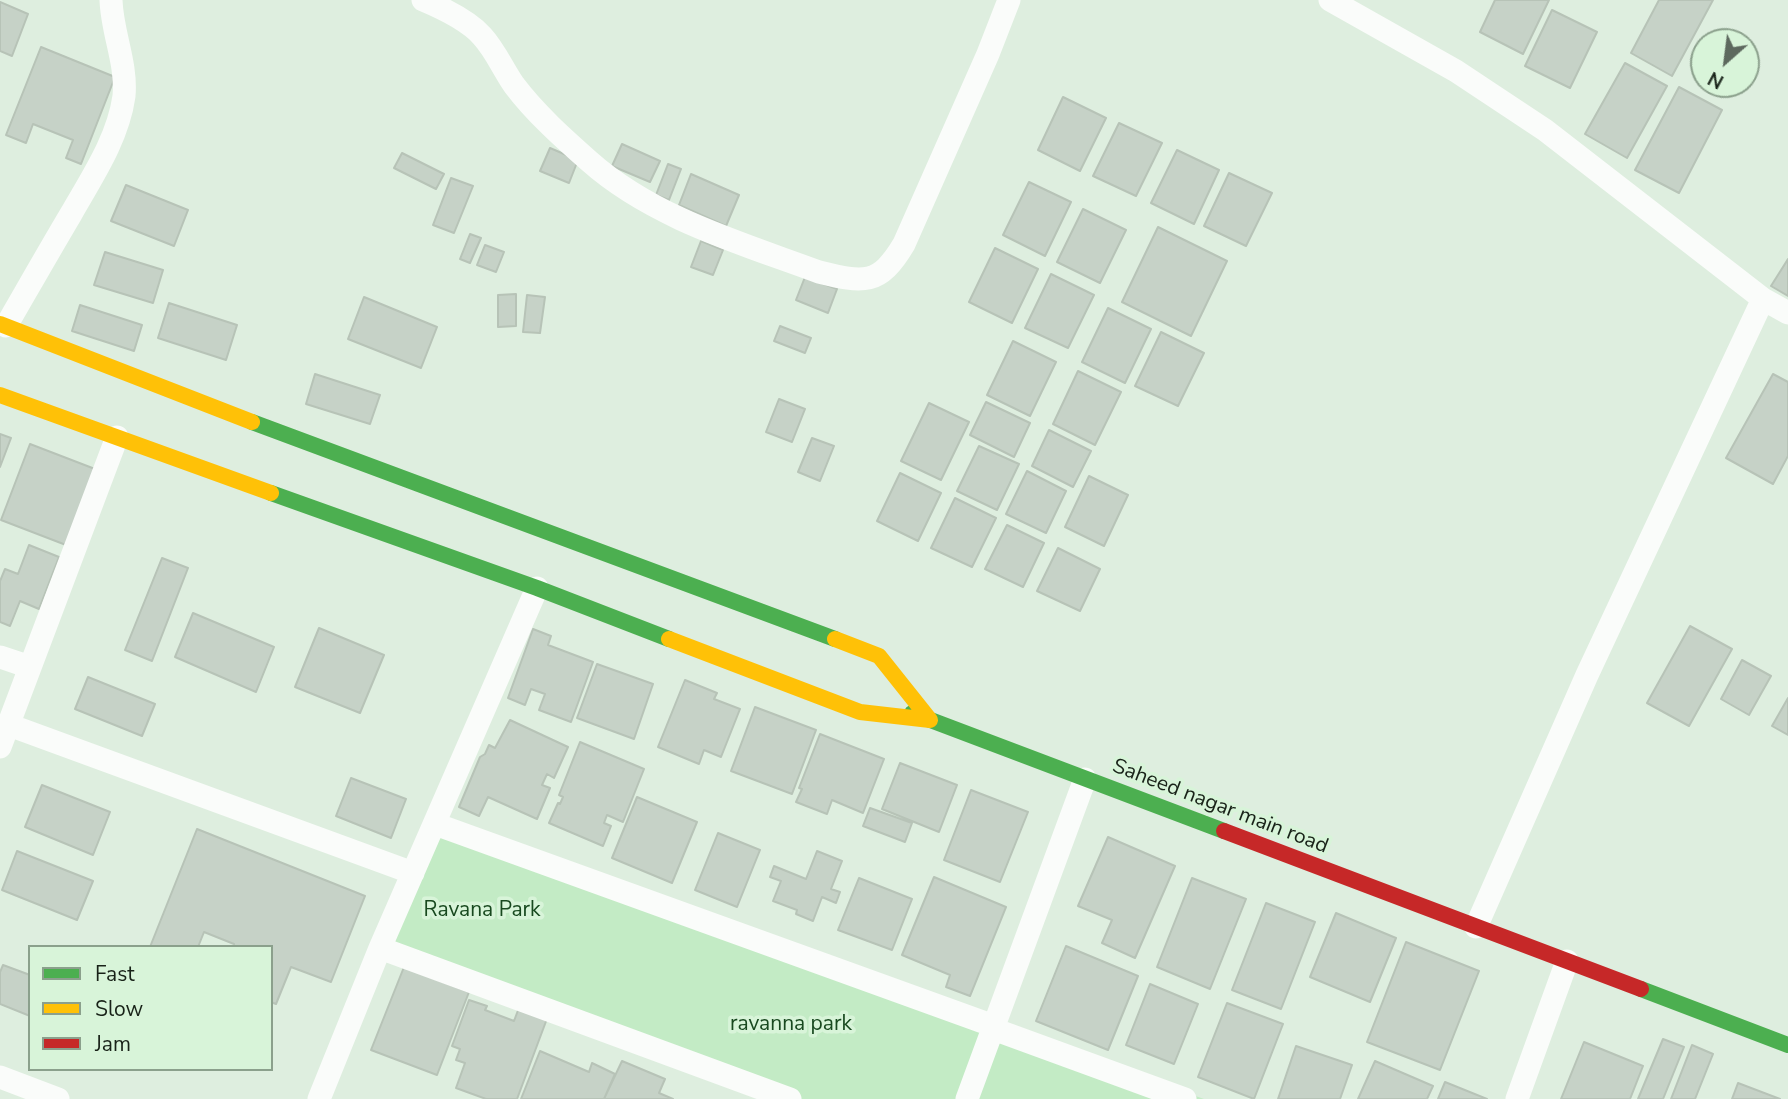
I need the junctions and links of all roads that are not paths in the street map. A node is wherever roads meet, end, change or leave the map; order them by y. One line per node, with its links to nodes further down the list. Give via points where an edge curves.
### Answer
1 (111, 0): 7 (street, via 124,69 118,121 102,160)
2 (423, 0): 3 (street, via 481,34 539,114 592,163 639,197 672,215 819,272 866,279 881,275 904,244)
3 (1009, 0)
4 (1330, 0): 5 (street, via 1456,71 1545,130)
5 (1763, 299): 6 (street); 22 (street, via 1587,675)
6 (1788, 313)
7 (3, 325): 16 (street, via 879,656)
8 (0, 380): 11 (street)
9 (0, 395): 10 (street)
10 (117, 437): 12 (street); 14 (street)
11 (310, 490)
12 (537, 588): 16 (street, via 860,712); 20 (street)
13 (0, 657): 14 (street)
14 (30, 667): 17 (street)
15 (867, 696): 16 (street, Saheed nagar main road)
16 (930, 720): 19 (street, Saheed nagar main road)
17 (9, 725): 18 (street); 21 (street)
18 (0, 747)
19 (1085, 779): 22 (street, Saheed nagar main road); 25 (street)
20 (435, 824): 21 (street); 25 (street)
21 (414, 873): 23 (street)
22 (1476, 927): 24 (street, Saheed nagar main road)
23 (380, 948): 29 (street); 30 (street)
24 (1567, 961): 26 (street, Saheed nagar main road); 33 (street)
25 (994, 1026): 31 (street); 32 (street)
26 (1788, 1045)
27 (0, 1077): 28 (street)
28 (58, 1099)
29 (319, 1099)
30 (790, 1099)
31 (967, 1099)
32 (1185, 1099)
33 (1517, 1099)

